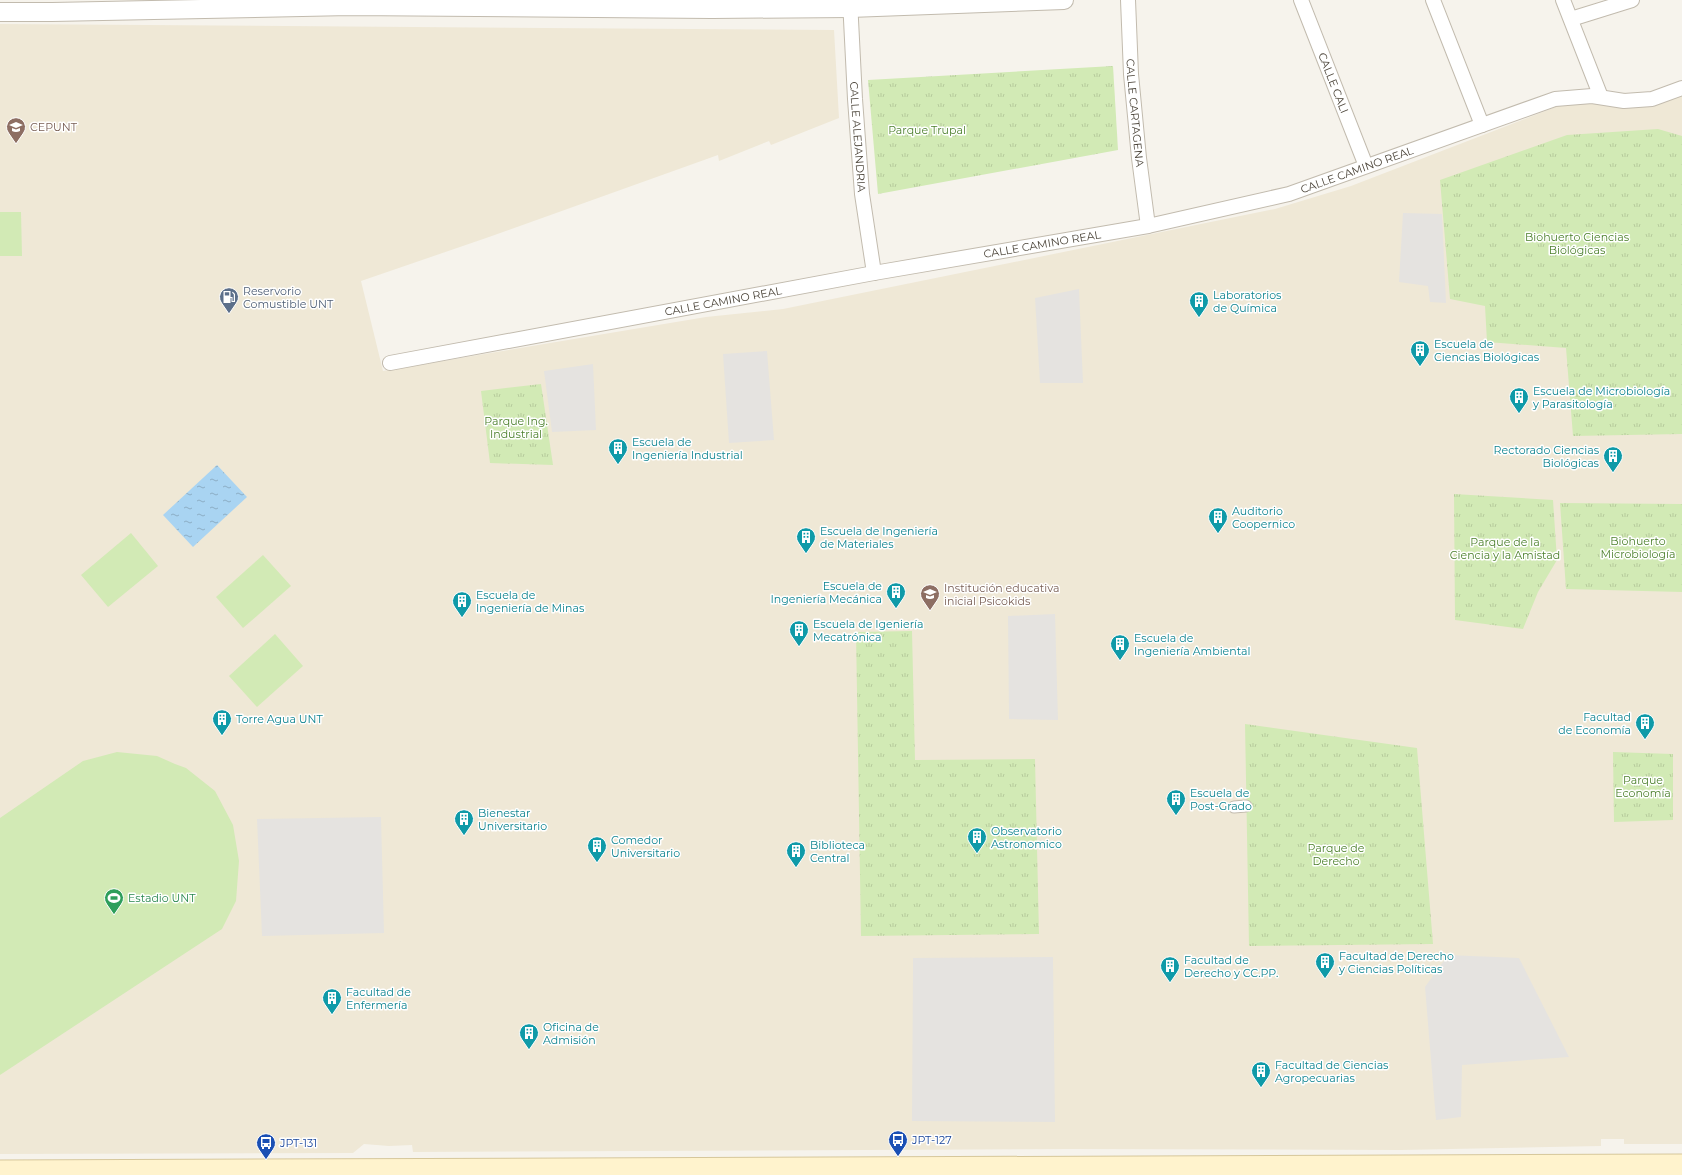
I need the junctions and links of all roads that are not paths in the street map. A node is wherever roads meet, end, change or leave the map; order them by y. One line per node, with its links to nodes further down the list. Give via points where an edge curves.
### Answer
1 (1064, 0): 8 (street)
2 (1128, 0): 16 (street, CALLE CARTAGENA, via 1130,74)
3 (1301, 0): 15 (street, CALLE CALI)
4 (1433, 0): 14 (street)
5 (1563, 0): 11 (street)
6 (1632, 0): 11 (street)
7 (350, 3): 9 (street); 10 (street)
8 (850, 4): 9 (street); 17 (street, CALLE ALEJANDRIA, via 862,194)
9 (712, 5)
10 (0, 12)
11 (1571, 19): 13 (street)
12 (1682, 88): 13 (street, CALLE CAMINO REAL, via 1652,99 1624,101)
13 (1601, 96): 14 (street, CALLE CAMINO REAL, via 1555,99)
14 (1482, 125): 15 (street, CALLE CAMINO REAL)
15 (1366, 166): 16 (street, CALLE CAMINO REAL, via 1289,194)
16 (1148, 226): 17 (street, CALLE CAMINO REAL)
17 (874, 273): 18 (street, CALLE CAMINO REAL)
18 (390, 364)
19 (1234, 806): 20 (street)
20 (1246, 806)
21 (1682, 1165): 24 (main road)
22 (0, 1171): 25 (main road)
23 (976, 1171): 24 (main road); 26 (main road)
24 (1324, 1171)
25 (263, 1172): 26 (main road)
26 (636, 1172)

